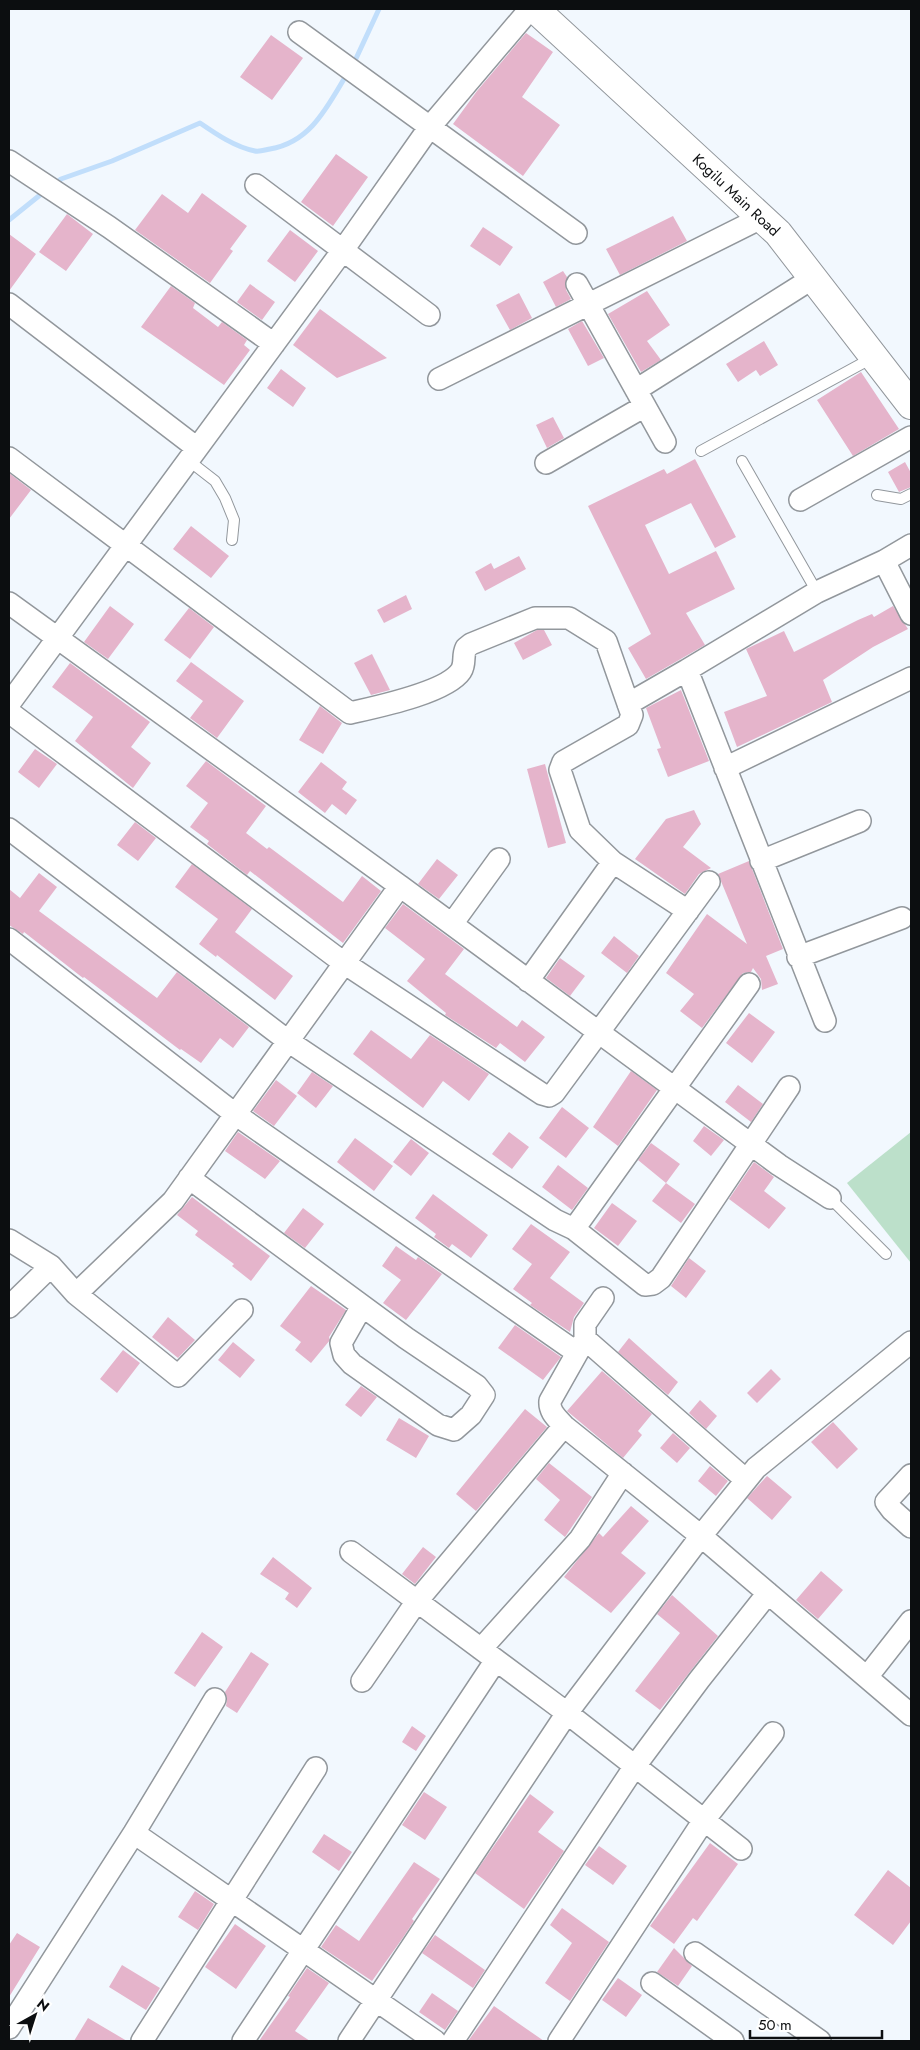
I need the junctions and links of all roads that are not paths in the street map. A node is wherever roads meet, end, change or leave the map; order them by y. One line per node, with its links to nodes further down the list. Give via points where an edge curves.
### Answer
1 (530, 9): 5 (street)
2 (535, 9): 8 (main road, Kogilu Main Road)
3 (562, 9): 18 (main road, Kogilu Main Road, via 792,221)
4 (299, 32): 5 (street)
5 (429, 128): 9 (street); 10 (street)
6 (9, 161): 16 (street)
7 (256, 185): 10 (street)
8 (761, 218): 11 (main road, Kogilu Main Road, via 778,233); 14 (street)
9 (576, 233)
10 (343, 250): 15 (street); 16 (street)
11 (813, 278): 17 (main road, Kogilu Main Road); 20 (street)
12 (577, 284): 14 (street)
13 (9, 304): 25 (street)
14 (588, 304): 19 (street); 20 (street)
15 (429, 315)
16 (274, 344): 25 (street)
17 (874, 357): 21 (main road, Kogilu Main Road); 24 (lane)
18 (911, 375)
19 (439, 379)
20 (641, 398): 23 (street); 28 (street)
21 (911, 405)
22 (911, 437): 31 (street)
23 (665, 442)
24 (701, 451)
25 (193, 454): 32 (lane, via 225,498 234,520); 34 (street)
26 (9, 458): 34 (street)
27 (742, 461): 36 (lane)
28 (546, 463)
29 (911, 494): 30 (lane, via 901,499)
30 (877, 495)
31 (800, 500)
32 (232, 540)
33 (911, 544): 35 (street)
34 (126, 546): 39 (street); 43 (street, via 350,713 432,690 458,674 464,663 464,652 471,644 535,618 569,618 606,641)
35 (884, 561): 36 (street); 38 (street)
36 (817, 592): 40 (street)
37 (9, 603): 39 (street)
38 (911, 614)
39 (58, 638): 42 (street); 52 (street)
40 (687, 670): 43 (street); 45 (street)
41 (911, 678): 45 (street)
42 (9, 704)
43 (628, 704): 50 (street, via 632,715 628,725 572,755 563,762 560,770 580,830)
44 (9, 712): 58 (street)
45 (725, 768): 49 (street)
46 (860, 820): 49 (street)
47 (9, 829): 63 (street)
48 (499, 859): 55 (street)
49 (761, 861): 57 (street)
50 (613, 862): 53 (street); 59 (street)
51 (709, 882): 53 (street)
52 (400, 886): 55 (street); 58 (street)
53 (688, 911): 62 (street)
54 (902, 918): 57 (street)
55 (452, 924): 59 (street)
56 (9, 939): 66 (street)
57 (798, 957): 61 (street)
58 (344, 963): 62 (street, via 549,1096); 63 (street)
59 (528, 981): 62 (street)
60 (749, 984): 65 (street)
61 (825, 1021)
62 (599, 1032): 65 (street)
63 (288, 1040): 66 (street); 70 (street, via 555,1220)
64 (789, 1086): 67 (street)
65 (675, 1088): 67 (street); 70 (street)
66 (235, 1114): 68 (street); 80 (street)
67 (750, 1143): 69 (street); 70 (street, via 661,1278 652,1284 645,1285)
68 (188, 1178): 74 (street, via 173,1201); 76 (street)
69 (830, 1198): 72 (lane)
70 (574, 1229)
71 (9, 1240): 73 (street)
72 (886, 1254)
73 (51, 1266): 74 (street); 77 (street)
74 (76, 1294): 78 (street, via 178,1376)
75 (603, 1298): 80 (street, via 585,1324)
76 (362, 1306): 76 (street, via 477,1386 484,1395 471,1415 454,1430 438,1426 344,1355 341,1343)
77 (9, 1307)
78 (242, 1310)
79 (911, 1342): 84 (street, via 756,1468)
80 (580, 1345): 81 (street, via 550,1401 549,1408); 84 (street)
81 (564, 1426): 82 (street); 89 (street)
82 (623, 1473): 86 (street); 91 (street, via 580,1539)
83 (911, 1474): 85 (street, via 886,1502)
84 (746, 1480): 86 (street)
85 (911, 1527)
86 (701, 1536): 88 (street); 95 (street)
87 (350, 1552): 89 (street)
88 (768, 1593): 92 (street); 98 (street)
89 (417, 1601): 91 (street); 93 (street)
90 (911, 1621): 92 (street)
91 (488, 1654): 95 (street); 104 (street)
92 (867, 1677): 96 (street)
93 (362, 1682)
94 (215, 1699): 101 (street)
95 (567, 1713): 98 (street); 107 (street)
96 (911, 1715)
97 (773, 1733): 100 (street)
98 (635, 1766): 100 (street); 113 (street)
99 (316, 1768): 103 (street)
100 (704, 1820): 102 (street); 114 (street)
101 (134, 1833): 103 (street); 108 (street)
102 (740, 1849)
103 (232, 1901): 104 (street); 109 (street)
104 (303, 1950): 107 (street); 110 (street)
105 (696, 1953): 116 (street)
106 (652, 1983): 115 (street)
107 (375, 1999): 111 (street); 112 (street)
108 (9, 2028)
109 (142, 2041)
110 (243, 2041)
111 (349, 2041)
112 (435, 2041)
113 (454, 2041)
114 (559, 2041)
115 (733, 2041)
116 (820, 2041)

